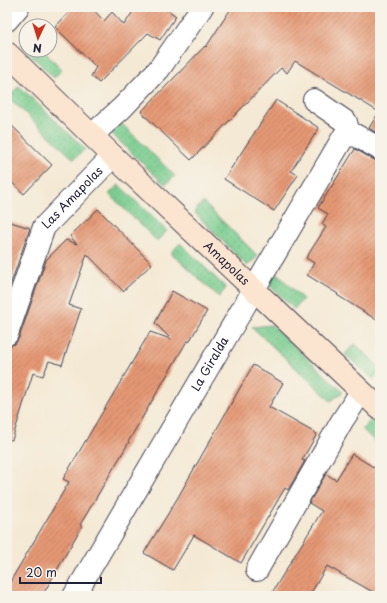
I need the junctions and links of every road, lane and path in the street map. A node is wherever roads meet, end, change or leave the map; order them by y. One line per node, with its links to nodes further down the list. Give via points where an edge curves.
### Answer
1 (18, 7): 3 (street)
2 (202, 7): 6 (street, via 159,69)
3 (7, 20)
4 (7, 53): 6 (street, Amapolas)
5 (314, 100): 7 (street, via 346,122)
6 (92, 135): 9 (street, Amapolas)
7 (349, 135): 8 (street, via 355,135); 10 (street, La Giralda, via 344,136)
8 (380, 149)
9 (113, 156): 10 (street, Amapolas); 11 (street, Las Amapolas, via 44,227)
10 (254, 289): 12 (street, Amapolas); 15 (street, La Giralda)
11 (7, 334)
12 (361, 392): 13 (street, Amapolas); 14 (street)
13 (380, 409)
14 (258, 570)
15 (74, 596)

